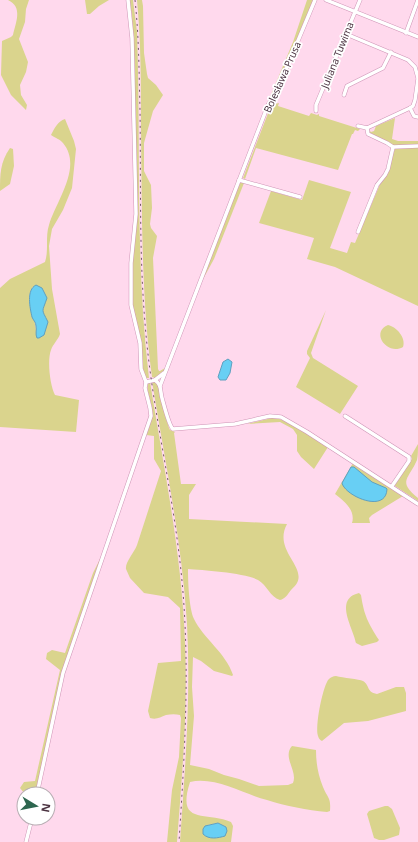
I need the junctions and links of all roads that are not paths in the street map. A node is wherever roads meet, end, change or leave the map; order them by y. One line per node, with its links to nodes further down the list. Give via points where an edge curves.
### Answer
1 (128, 0): 25 (street, via 132,38 136,214 131,263 131,305 141,350 141,369)
2 (315, 0): 20 (street, Bolesława Prusa, via 277,91 268,105)
3 (326, 0): 6 (street)
4 (360, 0): 6 (street, Juliana Tuwima)
5 (418, 0): 7 (street)
6 (355, 12): 7 (street); 8 (street, Juliana Tuwima)
7 (406, 32): 9 (street)
8 (346, 34): 10 (street); 14 (street, Juliana Tuwima, via 316,105)
9 (418, 37)
10 (391, 52): 11 (street, via 411,63); 12 (street, via 383,68 347,86)
11 (418, 78): 13 (street, via 415,100)
12 (344, 95)
13 (410, 108): 15 (street, via 414,116); 17 (street)
14 (316, 111)
15 (418, 117)
16 (358, 126): 17 (street)
17 (367, 128): 19 (street, via 368,134)
18 (418, 146): 19 (street)
19 (393, 147): 22 (street, via 388,169 377,185)
20 (239, 180): 21 (street); 23 (street, Bolesława Prusa)
21 (300, 197)
22 (358, 232)
23 (165, 372): 24 (street); 26 (street, Bolesława Prusa)
24 (156, 380): 25 (street); 26 (street)
25 (146, 382): 30 (street, via 150,420 63,673)
26 (160, 386): 28 (street, via 169,424 173,429 281,417)
27 (345, 416): 28 (street, via 410,458)
28 (392, 486): 29 (street)
29 (418, 504)
30 (39, 786)
31 (30, 826): 32 (street)
32 (26, 842)

